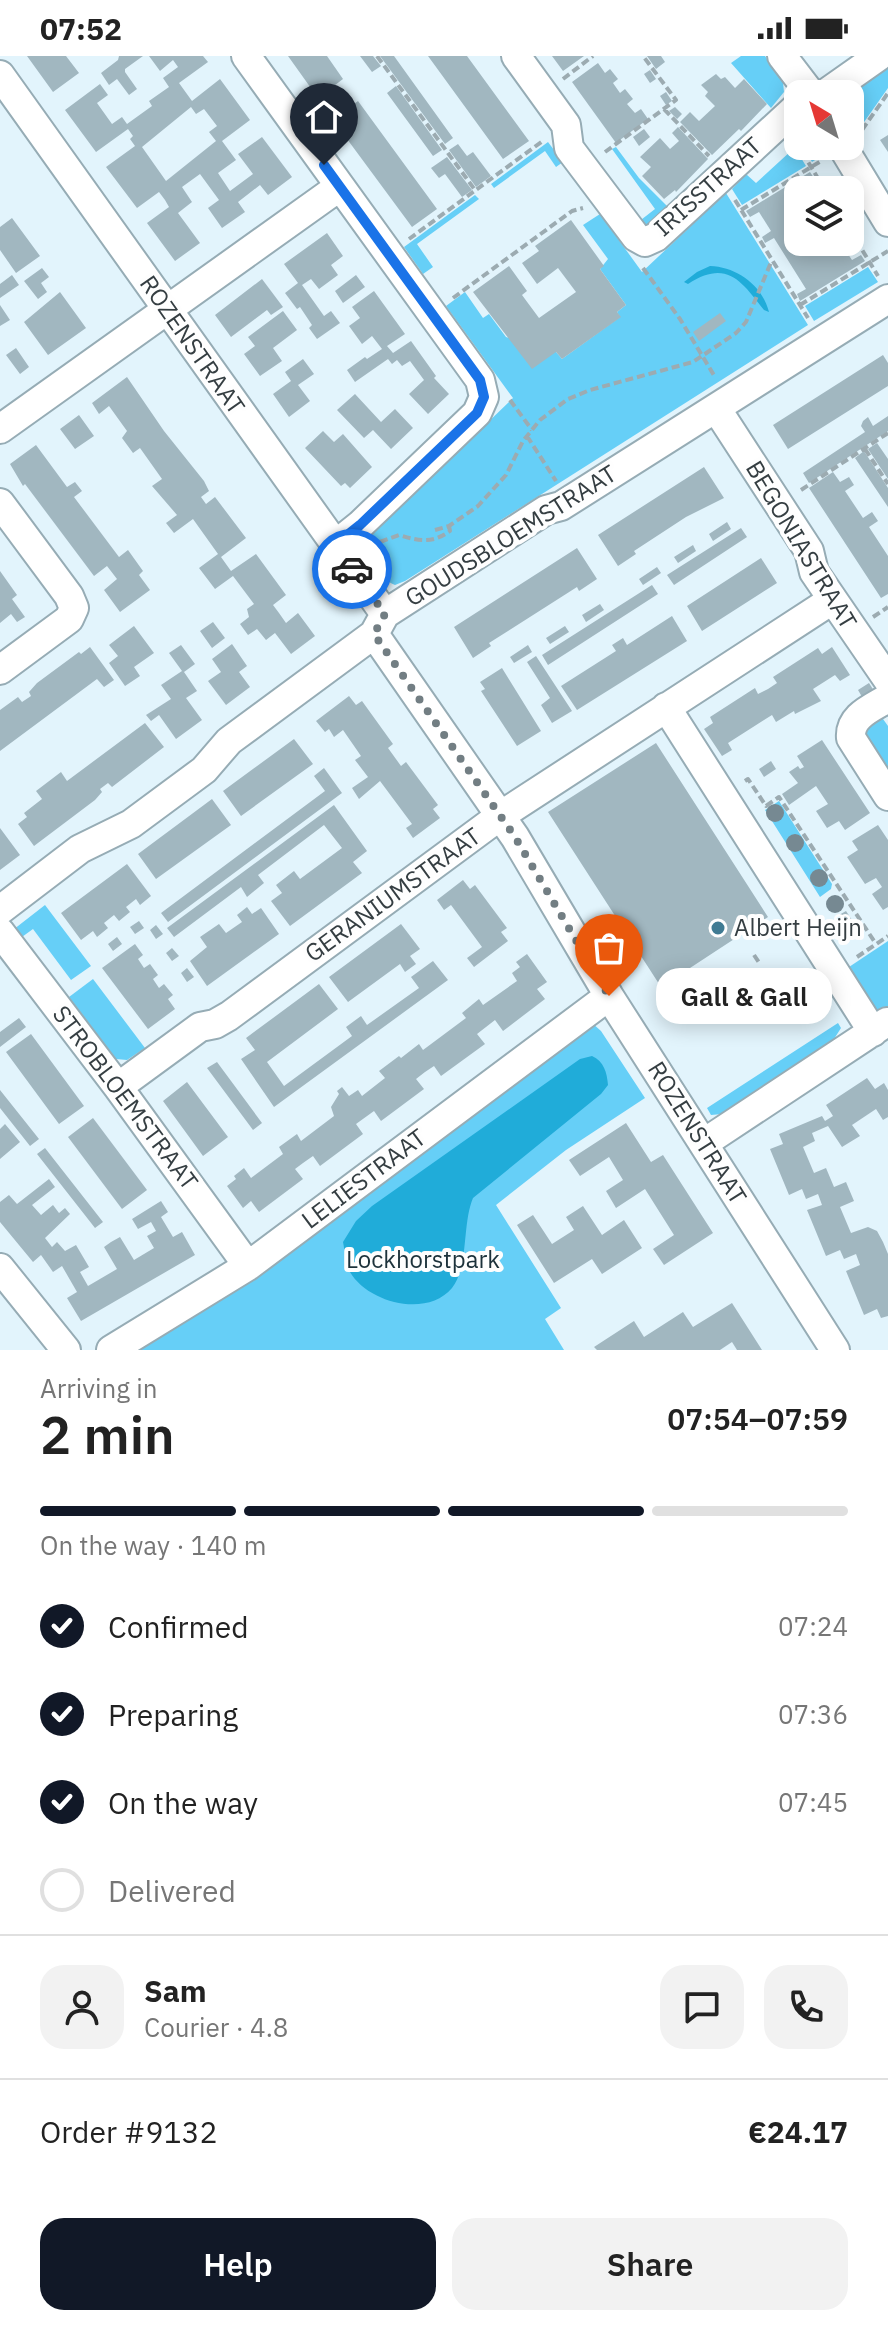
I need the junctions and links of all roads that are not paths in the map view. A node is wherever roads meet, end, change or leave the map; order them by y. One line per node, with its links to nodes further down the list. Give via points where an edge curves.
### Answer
1 (246, 56): 10 (street)
2 (516, 56): 8 (street, IRISSTRAAT, via 566,125 569,148 645,242)
3 (782, 56): 6 (street)
4 (879, 56): 7 (street)
5 (0, 75): 13 (street, ROZENSTRAAT)
6 (800, 80)
7 (845, 80)
8 (784, 119)
9 (855, 160): 11 (street)
10 (339, 187): 13 (street); 17 (street, via 480,380 484,397 477,413)
11 (888, 222)
12 (885, 290): 14 (street, GOUDSBLOEMSTRAAT, via 822,341)
13 (167, 310): 15 (street); 17 (street, ROZENSTRAAT)
14 (723, 404): 18 (street, BEGONIASTRAAT); 19 (street, GOUDSBLOEMSTRAAT, via 569,501 546,510)
15 (0, 429)
16 (0, 503): 20 (street, via 74,608 69,619)
17 (335, 545): 19 (street, ROZENSTRAAT)
18 (832, 600): 21 (street, BEGONIASTRAAT); 23 (street, GERANIUMSTRAAT)
19 (380, 624): 25 (street, ROZENSTRAAT); 26 (street, GOUDSBLOEMSTRAAT, via 229,741 204,770 105,839 80,849)
20 (0, 670)
21 (888, 680)
22 (888, 698): 24 (street, via 857,718 850,730)
23 (666, 707): 25 (street, GERANIUMSTRAAT); 29 (street, via 835,971)
24 (888, 796)
25 (500, 816): 28 (street, ROZENSTRAAT); 30 (street, GERANIUMSTRAAT, via 229,1016 200,1027)
26 (0, 910)
27 (0, 932): 30 (street, STROBLOEMSTRAAT)
28 (609, 996): 31 (street, ROZENSTRAAT); 32 (street, LELIESTRAAT)
29 (880, 1027): 31 (street)
30 (118, 1087): 32 (street, STROBLOEMSTRAAT)
31 (704, 1143): 36 (street, ROZENSTRAAT)
32 (248, 1266): 35 (street, LELIESTRAAT)
33 (0, 1268): 34 (street)
34 (66, 1350)
35 (111, 1350)
36 (835, 1350)

